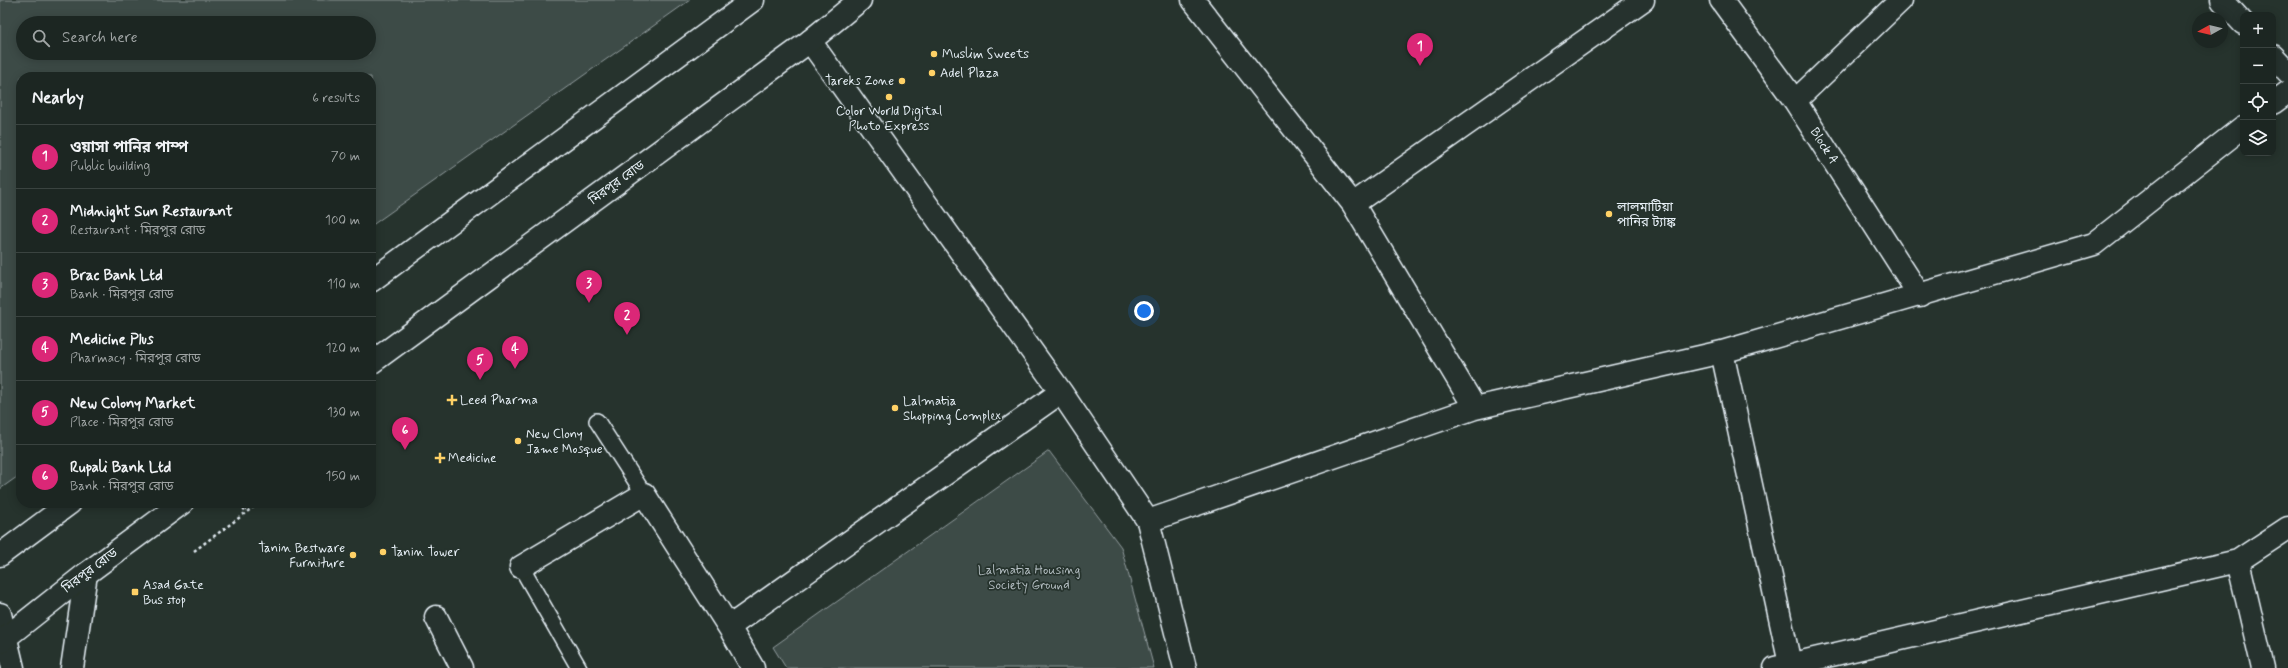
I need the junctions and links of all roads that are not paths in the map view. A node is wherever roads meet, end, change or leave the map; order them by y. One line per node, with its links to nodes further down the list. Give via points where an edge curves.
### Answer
1 (753, 0): 17 (main road)
2 (860, 0): 9 (main road, মিরপুর রোড)
3 (1193, 0): 16 (main road)
4 (1643, 0): 16 (main road)
5 (1721, 0): 13 (main road, Block A)
6 (1901, 0): 13 (main road)
7 (2222, 0): 8 (main road)
8 (2240, 20)
9 (810, 42): 20 (main road, মিরপুর রোড); 21 (main road)
10 (2276, 59): 11 (main road)
11 (2288, 72)
12 (2288, 92): 14 (main road)
13 (1795, 101): 18 (main road, Block A)
14 (2276, 102)
15 (2240, 129): 18 (main road, via 2094,244)
16 (1353, 204): 22 (main road)
17 (376, 277)
18 (1920, 296): 19 (main road)
19 (1722, 352): 22 (main road); 37 (main road)
20 (376, 359)
21 (1060, 392): 27 (main road); 35 (main road)
22 (1475, 408): 27 (main road)
23 (597, 421): 24 (lane)
24 (644, 494): 31 (main road); 35 (main road)
25 (63, 508): 29 (main road)
26 (175, 508): 32 (main road, মিরপুর রোড)
27 (1148, 521): 43 (main road)
28 (2288, 528): 30 (main road)
29 (0, 555)
30 (2238, 561): 37 (main road); 44 (main road)
31 (521, 567): 41 (lane)
32 (86, 574): 36 (main road, মিরপুর রোড); 39 (main road)
33 (0, 614): 36 (main road)
34 (436, 617): 40 (main road)
35 (729, 627): 42 (main road)
36 (3, 640): 38 (main road)
37 (1783, 666)
38 (13, 668)
39 (72, 668)
40 (462, 668)
41 (579, 668)
42 (753, 668)
43 (1185, 668)
44 (2263, 668)

